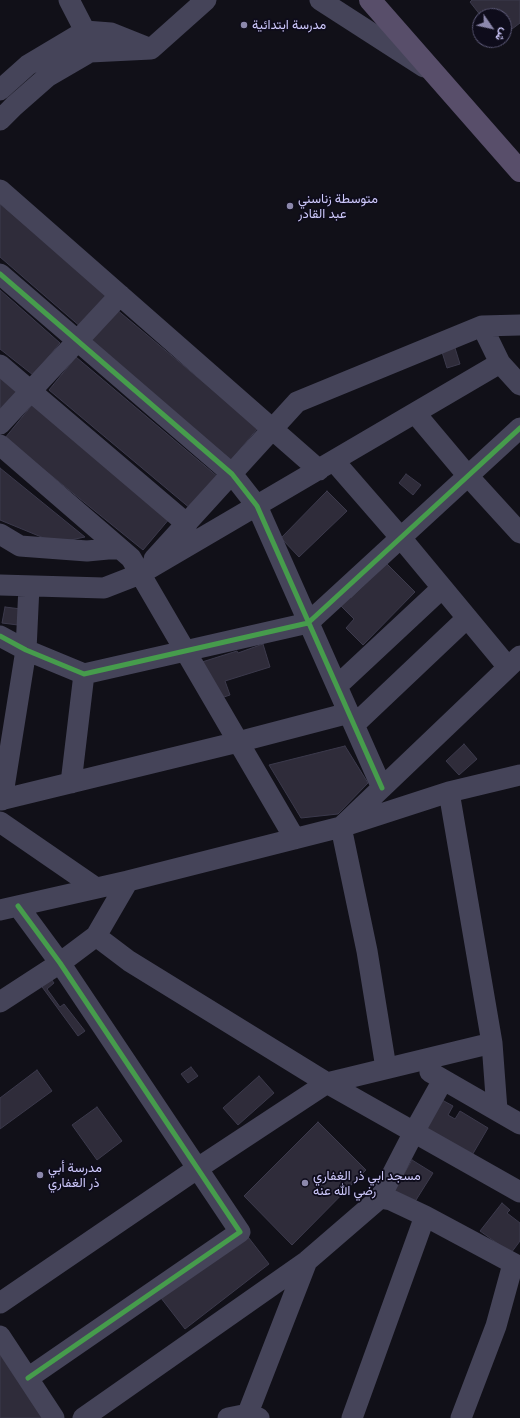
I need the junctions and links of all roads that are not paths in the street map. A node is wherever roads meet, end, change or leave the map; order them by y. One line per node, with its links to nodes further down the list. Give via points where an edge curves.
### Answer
1 (69, 0): 5 (street)
2 (206, 0): 6 (street)
3 (320, 0): 7 (street)
4 (370, 0): 7 (main road)
5 (85, 31): 6 (street, via 111,33); 8 (street, via 28,65)
6 (151, 49): 9 (street, via 90,52 48,77)
7 (434, 73): 10 (main road)
8 (0, 90)
9 (0, 120)
10 (520, 171)
11 (0, 190): 13 (street)
12 (0, 274): 16 (street)
13 (120, 295): 16 (street); 24 (street)
14 (520, 325): 15 (street)
15 (482, 326): 17 (street); 24 (street, via 297,402)
16 (77, 341): 20 (street); 27 (street)
17 (500, 363): 19 (street); 21 (street)
18 (0, 365): 20 (street)
19 (520, 385)
20 (31, 391): 22 (street); 30 (street)
21 (415, 413): 26 (street); 28 (street)
22 (0, 424)
23 (520, 428): 28 (street)
24 (273, 429): 26 (street); 27 (street)
25 (0, 445): 34 (street)
26 (326, 466): 29 (street); 33 (street)
27 (232, 474): 29 (street); 30 (street)
28 (468, 476): 31 (street); 33 (street)
29 (256, 506): 35 (street); 40 (street)
30 (187, 524): 35 (street)
31 (520, 533)
32 (0, 534): 34 (street, via 20,546 87,551)
33 (401, 538): 38 (street); 40 (street)
34 (120, 549): 35 (street, via 131,558)
35 (140, 574): 37 (street, via 104,588); 43 (street)
36 (0, 586): 37 (street)
37 (29, 586): 42 (street)
38 (442, 588): 39 (street); 46 (street)
39 (467, 618): 44 (street); 47 (street)
40 (308, 623): 43 (street); 46 (street)
41 (0, 636): 42 (street)
42 (26, 650): 45 (street); 53 (street)
43 (184, 651): 45 (street); 48 (street)
44 (514, 662): 51 (street)
45 (84, 674): 50 (street)
46 (337, 686): 47 (street)
47 (352, 719): 48 (street); 51 (street)
48 (238, 742): 50 (street); 56 (street)
49 (520, 775): 52 (street)
50 (71, 783): 53 (street)
51 (382, 788): 55 (street)
52 (450, 792): 55 (street); 63 (street)
53 (1, 800)
54 (0, 822): 58 (street)
55 (341, 827): 56 (street); 65 (street, via 367,951)
56 (296, 839): 57 (street)
57 (128, 881): 58 (street); 60 (street)
58 (96, 888): 59 (street)
59 (9, 908): 61 (street)
60 (96, 936): 61 (street); 67 (street, via 129,961)
61 (60, 963): 62 (street); 71 (street)
62 (0, 1002)
63 (492, 1043): 64 (street); 68 (street)
64 (414, 1062): 65 (street); 66 (street)
65 (386, 1068): 67 (street)
66 (443, 1080): 68 (street); 70 (street)
67 (327, 1083): 70 (street); 71 (street)
68 (497, 1110): 69 (street)
69 (520, 1124)
70 (414, 1132): 72 (street); 73 (street)
71 (198, 1168): 77 (street); 79 (street, via 240,1232)
72 (520, 1192)
73 (380, 1198): 74 (street, via 391,1200); 75 (street)
74 (425, 1216): 76 (street); 83 (street)
75 (307, 1261): 80 (street); 82 (street)
76 (517, 1266): 84 (street)
77 (0, 1303)
78 (0, 1336): 79 (street)
79 (28, 1378): 81 (street)
80 (246, 1417)
81 (54, 1418)
82 (82, 1418)
83 (352, 1418)
84 (461, 1418)

